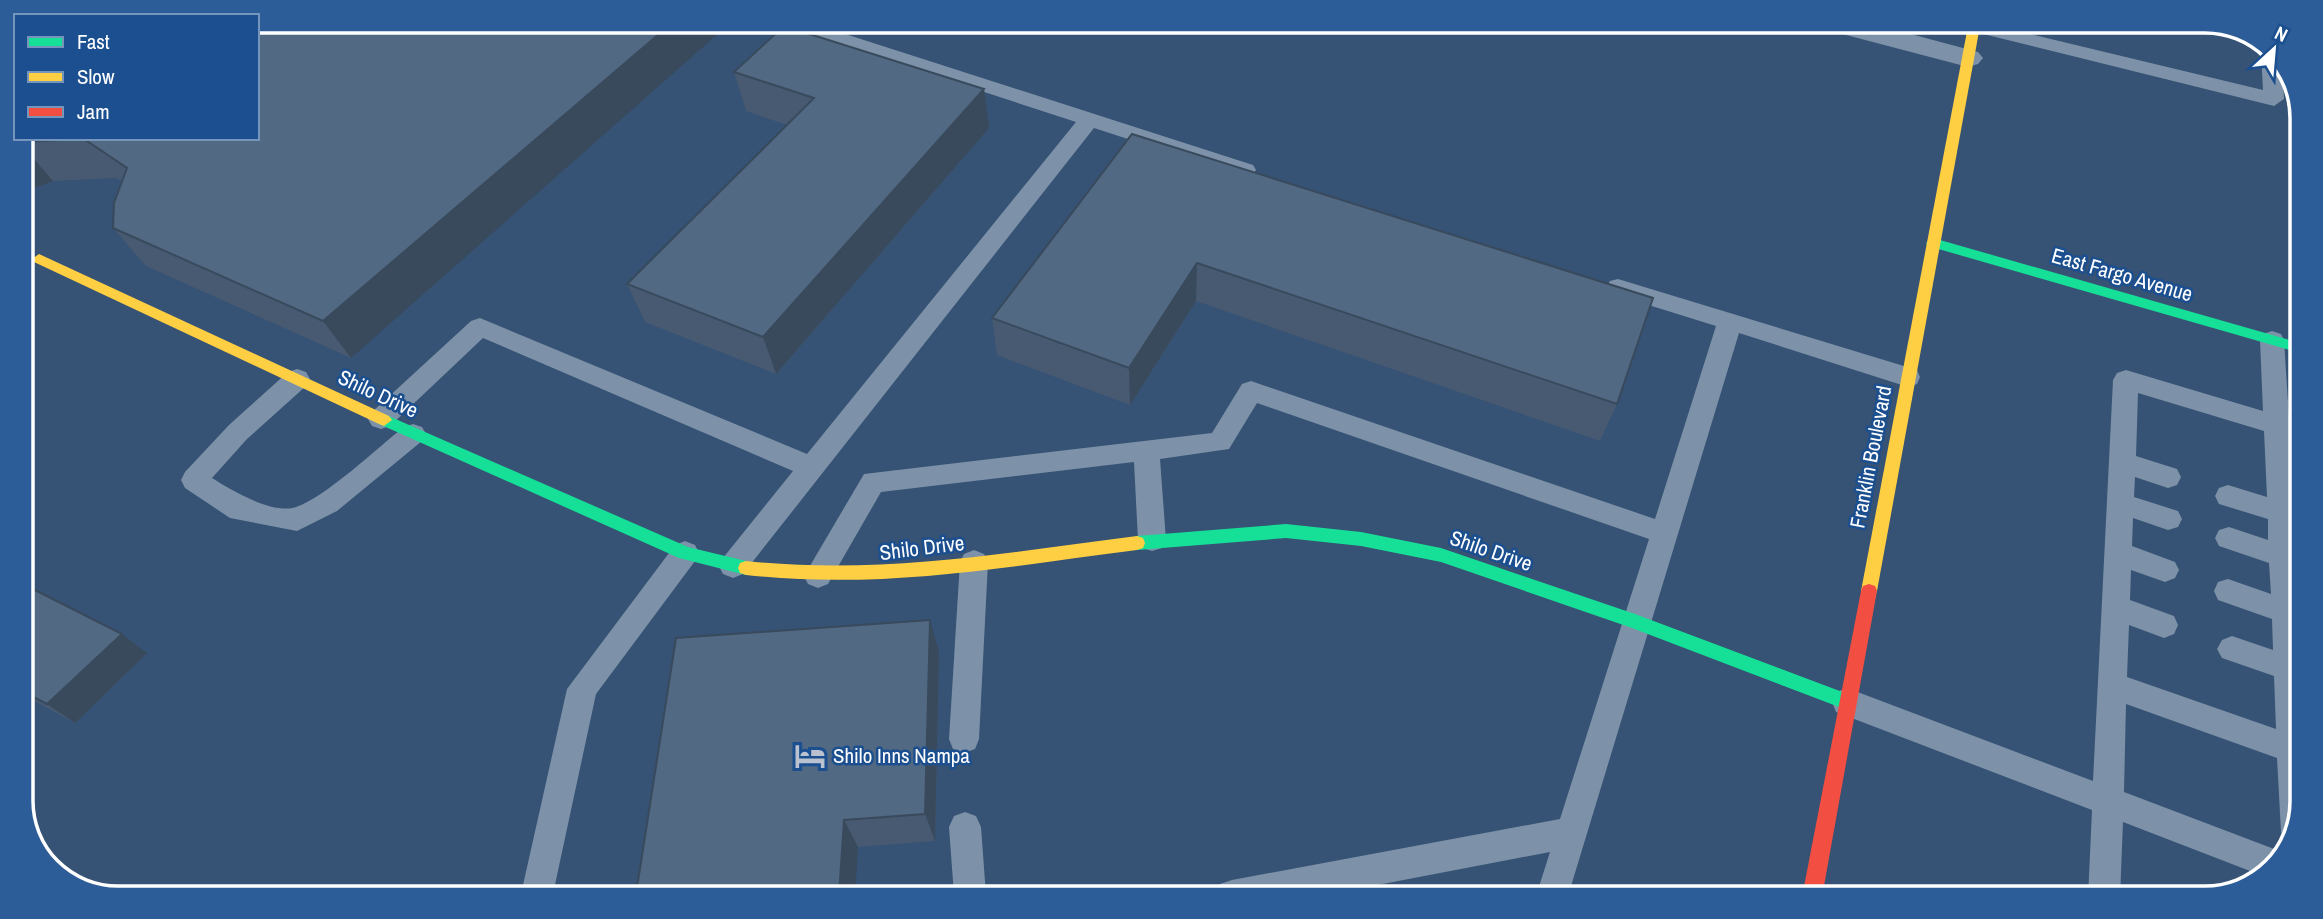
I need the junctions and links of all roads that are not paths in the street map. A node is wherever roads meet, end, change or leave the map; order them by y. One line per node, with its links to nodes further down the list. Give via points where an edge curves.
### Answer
1 (823, 33): 7 (lane)
2 (1871, 33): 5 (street)
3 (1973, 33): 5 (street, Franklin Boulevard)
4 (2003, 33): 6 (lane, via 2274,99)
5 (1968, 58): 9 (street, Franklin Boulevard)
6 (2273, 84)
7 (1090, 119): 8 (lane); 22 (lane)
8 (1272, 179)
9 (1933, 243): 13 (street, East Fargo Avenue); 15 (street, Franklin Boulevard)
10 (33, 263): 16 (street, Shilo Drive)
11 (1602, 282): 12 (lane)
12 (1730, 322): 15 (lane); 28 (lane)
13 (2272, 340): 14 (street, East Fargo Avenue); 18 (lane)
14 (2290, 345)
15 (1908, 377): 46 (street, Franklin Boulevard)
16 (297, 379): 17 (street, Shilo Drive); 19 (lane, via 194,480 240,510 297,520 327,503)
17 (381, 419): 19 (street, Shilo Drive); 22 (lane, via 480,327)
18 (2288, 428): 21 (lane, via 2126,380); 26 (lane)
19 (414, 434): 31 (street, Shilo Drive)
20 (1146, 450): 28 (lane, via 1220,442 1251,391); 30 (lane); 37 (lane, via 873,482)
21 (2122, 462): 23 (lane); 25 (lane)
22 (812, 468): 35 (lane)
23 (2168, 477)
24 (2228, 496): 26 (lane)
25 (2120, 503): 27 (lane); 32 (lane)
26 (2280, 512): 33 (lane)
27 (2168, 519)
28 (1663, 533): 41 (lane)
29 (2230, 538): 33 (lane)
30 (1152, 540): 34 (street, Shilo Drive); 41 (street, Shilo Drive, via 1286,531 1361,539 1441,555)
31 (685, 553): 35 (street, Shilo Drive); 54 (lane, via 582,689)
32 (2118, 553): 36 (lane); 39 (lane)
33 (2283, 556): 40 (lane)
34 (974, 562): 37 (street, Shilo Drive, via 865,576); 48 (lane)
35 (733, 566): 37 (street, Shilo Drive)
36 (2165, 570)
37 (818, 576)
38 (2228, 592): 40 (lane)
39 (2116, 607): 42 (lane); 45 (lane)
40 (2286, 612): 44 (lane)
41 (1635, 622): 46 (street, Shilo Drive); 52 (lane)
42 (2164, 625)
43 (2232, 649): 44 (lane)
44 (2288, 668): 47 (lane)
45 (2112, 685): 49 (lane); 50 (lane)
46 (1847, 702): 50 (lane); 58 (street, Franklin Boulevard)
47 (2290, 708)
48 (964, 739)
49 (2290, 748)
50 (2108, 803): 53 (lane); 59 (lane)
51 (965, 827): 55 (lane)
52 (1573, 832): 56 (lane); 57 (lane)
53 (2265, 861)
54 (539, 886)
55 (969, 886)
56 (1281, 886)
57 (1555, 886)
58 (1814, 886)
59 (2105, 886)

